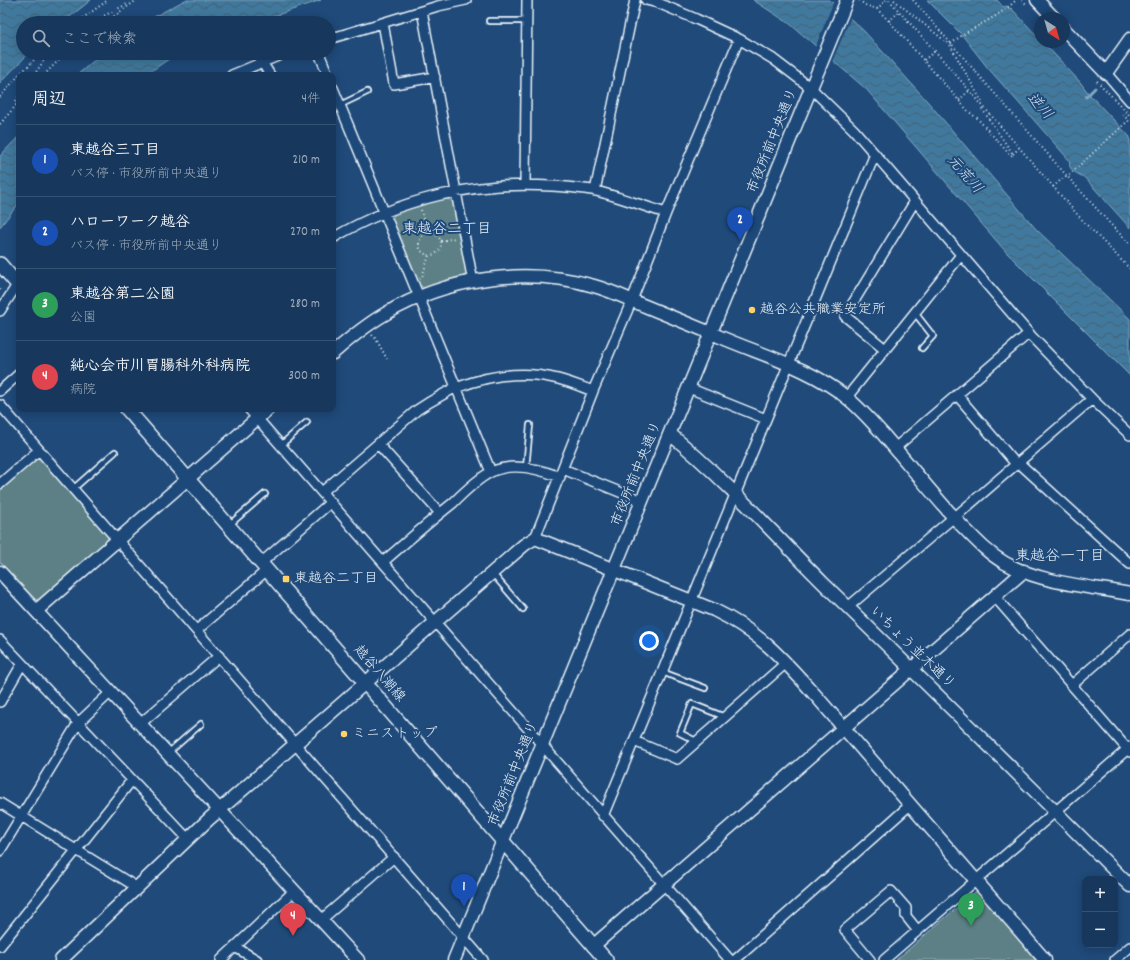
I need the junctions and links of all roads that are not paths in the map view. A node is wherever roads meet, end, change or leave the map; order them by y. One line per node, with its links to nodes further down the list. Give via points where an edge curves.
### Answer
1 (466, 0): 7 (street)
2 (527, 0): 10 (street)
3 (635, 0): 31 (street)
4 (646, 0): 14 (street)
5 (847, 0): 24 (street, 市役所前中央通り)
6 (1037, 0): 8 (street)
7 (422, 11): 11 (street); 23 (street)
8 (1048, 12)
9 (489, 21): 10 (lane)
10 (526, 21): 30 (street)
11 (383, 23): 13 (street); 23 (street, via 394,84)
12 (1070, 35): 22 (street)
13 (336, 38)
14 (739, 39): 24 (street); 35 (street)
15 (1130, 39): 22 (street)
16 (267, 60): 18 (street)
17 (322, 60): 21 (street)
18 (262, 62): 19 (street); 20 (street)
19 (239, 72)
20 (268, 72)
21 (327, 72)
22 (1106, 73): 27 (street)
23 (435, 77): 32 (street)
24 (812, 82): 29 (street); 45 (street, 市役所前中央通り)
25 (367, 92): 28 (lane)
26 (336, 95): 28 (street)
27 (1130, 101)
28 (340, 105): 34 (street)
29 (875, 154): 33 (street); 50 (street)
30 (525, 184): 31 (street); 32 (street, via 481,187)
31 (595, 191): 35 (street)
32 (456, 192): 34 (street); 40 (street)
33 (914, 201): 37 (street); 48 (street, via 845,316)
34 (384, 212): 36 (street); 41 (street)
35 (666, 213): 42 (street)
36 (336, 236)
37 (961, 255): 44 (street); 46 (street)
38 (0, 264): 39 (main road)
39 (16, 282): 43 (street)
40 (473, 282): 41 (street, via 441,289); 42 (street, via 513,277 556,278 593,285)
41 (419, 298): 49 (street, via 387,313); 52 (street)
42 (632, 300): 45 (street); 55 (street)
43 (0, 311)
44 (915, 313): 47 (lane, via 933,336); 48 (street)
45 (710, 333): 50 (street); 53 (street, 市役所前中央通り)
46 (1029, 333): 56 (street); 58 (street)
47 (922, 348)
48 (885, 349): 57 (street)
49 (336, 351)
50 (788, 365): 57 (street, via 815,376); 64 (street)
51 (16, 377): 54 (street)
52 (456, 387): 55 (street, via 498,376 540,375); 69 (street, via 417,410); 76 (street)
53 (689, 388): 64 (street); 67 (street, 市役所前中央通り)
54 (0, 391)
55 (593, 391): 77 (street)
56 (957, 395): 71 (street); 74 (street)
57 (847, 397): 71 (street)
58 (1092, 399): 68 (street); 74 (street)
59 (0, 405): 72 (street)
60 (130, 412): 78 (main road, 越谷八潮線)
61 (251, 412): 63 (street)
62 (265, 412): 63 (street)
63 (257, 419): 70 (street); 78 (street)
64 (766, 419): 83 (street)
65 (307, 422): 70 (lane)
66 (530, 425): 75 (lane)
67 (670, 434): 83 (street, いちょう並木通り); 84 (street, 市役所前中央通り)
68 (1130, 435)
69 (378, 444): 81 (street); 86 (street)
70 (281, 445): 81 (street)
71 (895, 448): 87 (street)
72 (39, 450): 79 (street); 80 (street)
73 (115, 452): 80 (lane)
74 (1017, 463): 87 (street); 92 (street)
75 (526, 468): 76 (street); 77 (street)
76 (491, 472): 86 (street)
77 (562, 473): 84 (street); 89 (street)
78 (188, 479): 88 (main road, 越谷八潮線); 90 (street)
79 (0, 484)
80 (73, 489): 90 (street)
81 (322, 492): 85 (street)
82 (265, 494): 88 (lane)
83 (735, 494): 100 (street); 101 (street, いちょう並木通り)
84 (642, 501): 94 (street, 市役所前中央通り)
85 (331, 502): 91 (street); 93 (street)
86 (440, 513): 91 (street)
87 (954, 517): 95 (street, via 980,545 1006,563); 101 (street)
88 (229, 525): 93 (main road, 越谷八潮線)
89 (535, 538): 94 (street); 97 (street)
90 (118, 540): 103 (street); 105 (street)
91 (383, 562): 104 (street)
92 (1130, 564)
93 (264, 567): 105 (street); 113 (main road, 越谷八潮線)
94 (614, 569): 100 (street); 126 (street, 市役所前中央通り)
95 (1024, 571): 98 (street, via 1050,579); 99 (street)
96 (0, 572): 103 (street)
97 (492, 573): 102 (lane); 104 (street)
98 (1130, 594)
99 (995, 597): 111 (street); 114 (street)
100 (691, 601): 109 (street, via 742,625); 112 (street)
101 (848, 607): 111 (street, いちょう並木通り)
102 (523, 609)
103 (36, 610): 116 (street)
104 (435, 623): 113 (street); 126 (street)
105 (196, 630): 108 (street)
106 (1130, 634): 114 (street)
107 (0, 640): 110 (street)
108 (219, 656): 120 (street); 125 (street)
109 (786, 663): 118 (street); 122 (street)
110 (22, 664): 117 (street); 119 (street)
111 (912, 669): 122 (street); 133 (street, いちょう並木通り)
112 (662, 672): 115 (lane); 123 (street)
113 (366, 684): 125 (street); 137 (main road, 越谷八潮線)
114 (1072, 685): 127 (street)
115 (705, 688)
116 (111, 692): 119 (street); 120 (street)
117 (0, 702)
118 (725, 718): 124 (street); 124 (lane, via 692,704 680,733)
119 (78, 723): 129 (street); 134 (street)
120 (140, 724): 128 (street)
121 (201, 724): 128 (lane)
122 (844, 728): 131 (street); 142 (street)
123 (634, 741): 124 (street, via 677,759); 135 (street)
124 (697, 742)
125 (296, 743): 132 (street); 140 (street)
126 (541, 744): 135 (street); 137 (street, 市役所前中央通り)
127 (1129, 749): 133 (street)
128 (167, 754): 132 (street)
129 (132, 780): 136 (street); 138 (street)
130 (0, 803): 134 (street)
131 (910, 805): 141 (street); 161 (street)
132 (220, 810): 136 (street); 145 (street)
133 (1056, 812): 141 (street); 143 (street, いちょう並木通り)
134 (21, 816): 138 (street); 139 (street)
135 (603, 816): 142 (street)
136 (188, 839): 144 (street)
137 (503, 841): 148 (street, 市役所前中央通り); 150 (main road, 越谷八潮線)
138 (76, 849): 144 (street); 149 (street)
139 (0, 850)
140 (394, 856): 146 (street); 148 (street)
141 (975, 881): 147 (street); 164 (street)
142 (664, 884): 150 (street); 160 (street)
143 (1130, 886)
144 (138, 888): 153 (street)
145 (294, 891): 146 (street); 151 (street)
146 (321, 920): 156 (street)
147 (918, 930): 162 (street, via 906,916 906,908 891,891 845,930); 163 (street)
148 (464, 937): 157 (street, 市役所前中央通り); 158 (street)
149 (0, 946)
150 (593, 946): 159 (main road, 越谷八潮線)
151 (235, 947): 154 (street); 155 (street)
152 (1130, 947): 165 (street)
153 (61, 960)
154 (221, 960)
155 (257, 960)
156 (358, 960)
157 (454, 960)
158 (483, 960)
159 (606, 960)
160 (730, 960)
161 (735, 960)
162 (870, 960)
163 (884, 960)
164 (1045, 960)
165 (1115, 960)

